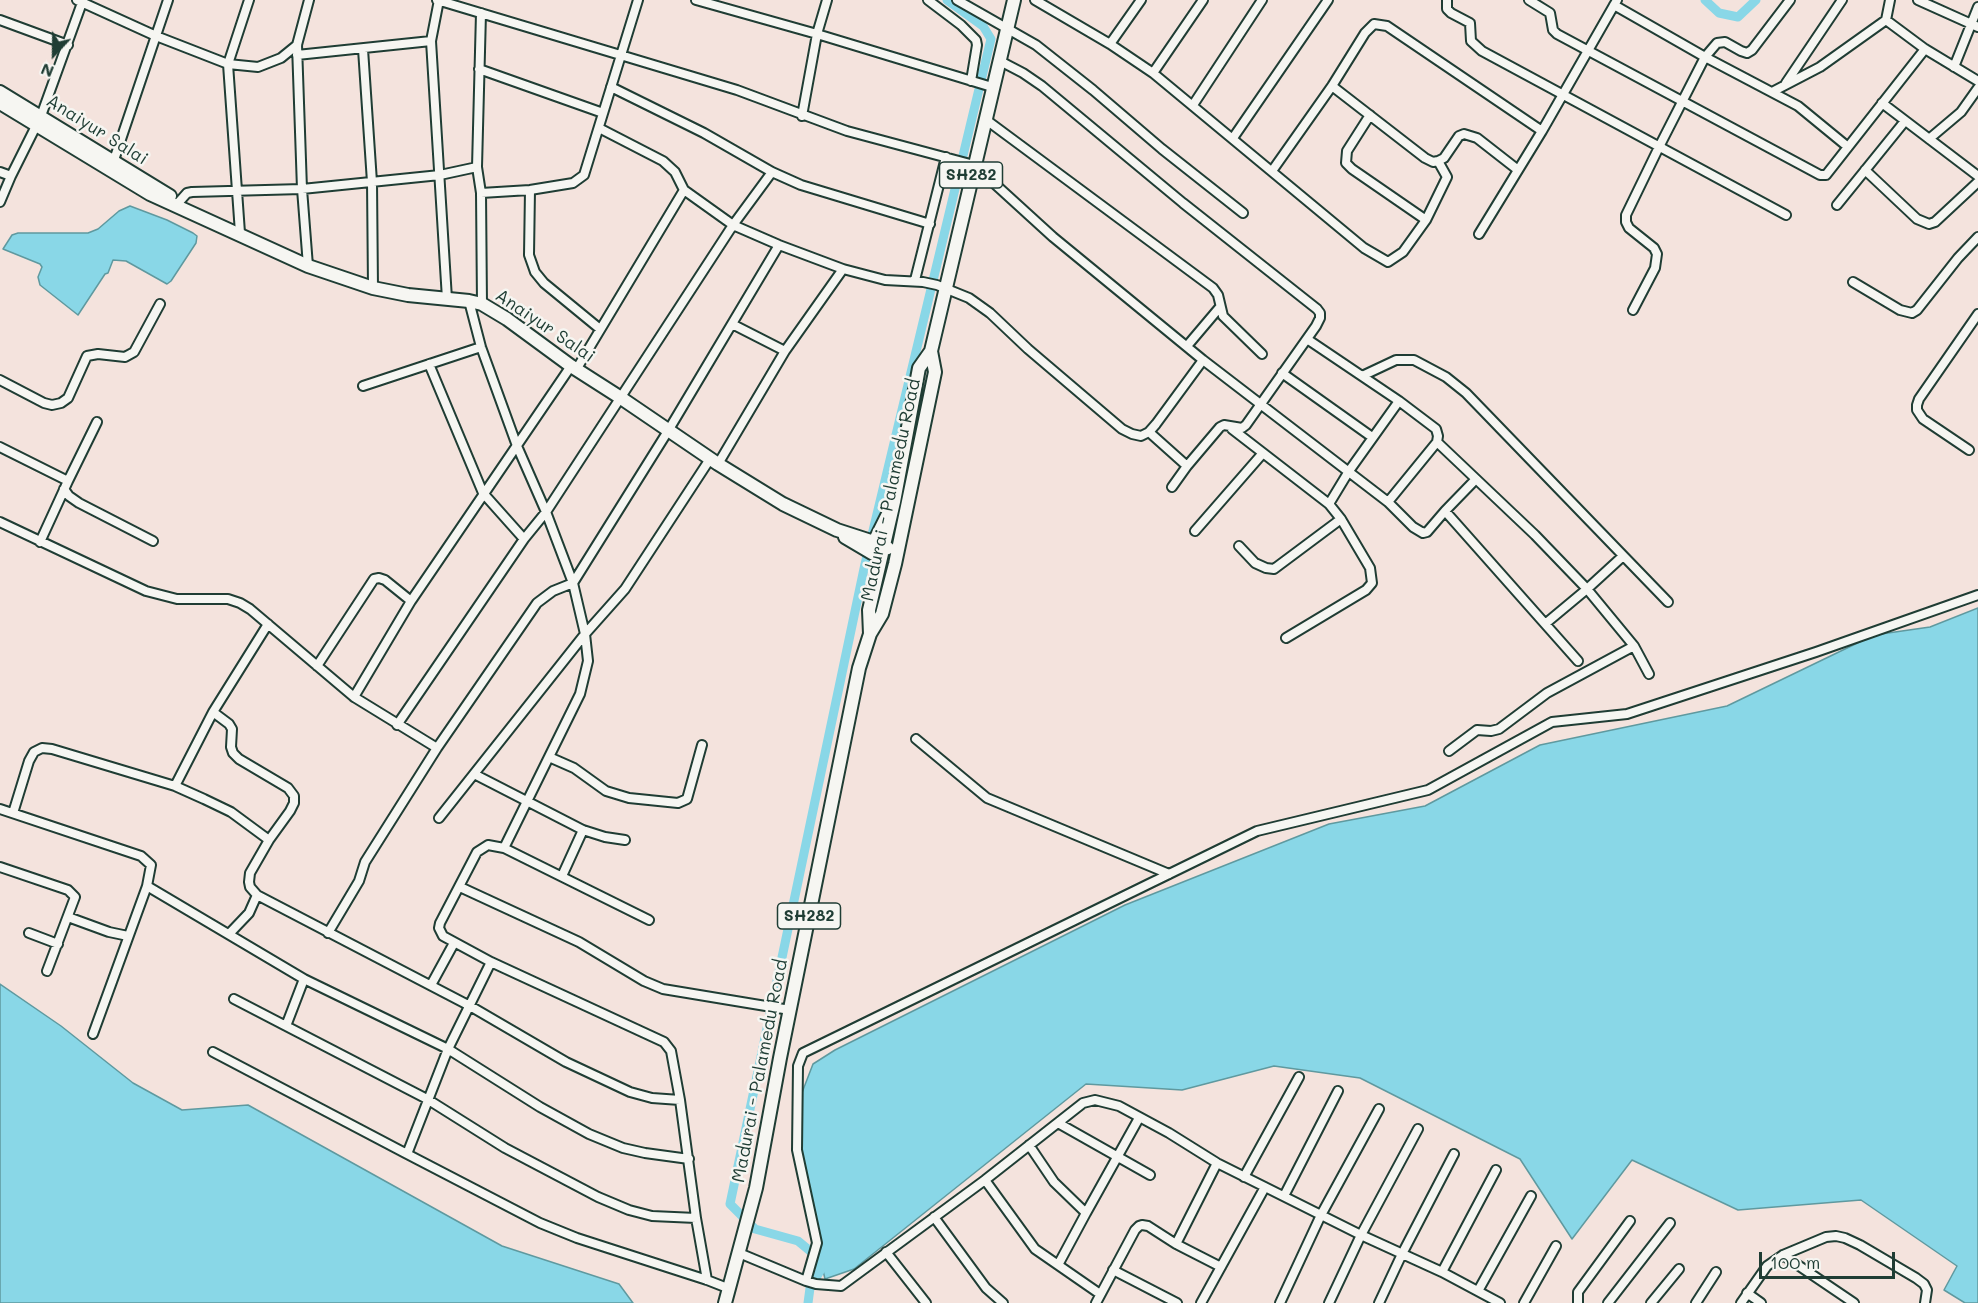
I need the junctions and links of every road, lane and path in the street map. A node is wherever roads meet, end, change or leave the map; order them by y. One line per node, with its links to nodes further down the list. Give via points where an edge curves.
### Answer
1 (168, 0): 32 (street)
2 (249, 0): 44 (street)
3 (309, 0): 36 (street)
4 (438, 0): 26 (street); 33 (street)
5 (638, 0): 41 (street)
6 (696, 0): 31 (street)
7 (827, 0): 31 (street)
8 (928, 0): 48 (street, via 976,40)
9 (957, 0): 30 (street)
10 (1014, 0): 30 (main road, Madurai - Palamedu Road / SH282)
11 (1035, 0): 34 (street)
12 (1141, 0): 34 (street)
13 (1203, 0): 47 (street)
14 (1262, 0): 61 (street)
15 (1328, 0): 70 (street)
16 (1448, 0): 57 (street, via 1447,9 1470,23 1471,41 1482,51)
17 (1529, 0): 39 (street, via 1550,13 1557,34)
18 (1791, 0): 42 (street, via 1752,50 1747,53 1721,42)
19 (1842, 0): 51 (street)
20 (1890, 0): 28 (street)
21 (1918, 0): 24 (street)
22 (81, 1): 32 (street); 35 (street)
23 (1615, 2): 39 (street); 42 (street)
24 (1937, 4): 29 (street)
25 (1978, 7): 29 (street)
26 (481, 13): 41 (street); 46 (street)
27 (0, 20): 35 (street)
28 (1886, 20): 38 (street); 51 (street, via 1836,57)
29 (1974, 25): 45 (street)
30 (1006, 30): 43 (main road, Madurai - Palamedu Road / SH282); 97 (street, via 1057,61)
31 (817, 34): 48 (street); 64 (street)
32 (156, 36): 44 (street); 76 (street)
33 (430, 41): 37 (street); 84 (street)
34 (1110, 44): 47 (street)
35 (68, 45): 66 (street)
36 (297, 45): 40 (street); 44 (street, via 275,61 258,67)
37 (363, 49): 40 (street); 87 (street)
38 (1925, 49): 45 (street); 59 (street)
39 (1588, 50): 57 (street); 58 (street)
40 (297, 55): 89 (street)
41 (621, 55): 52 (street); 64 (street, via 737,90)
42 (1705, 57): 56 (street); 58 (street)
43 (1000, 61): 53 (main road, Madurai - Palamedu Road / SH282); 122 (street, via 1042,86 1317,309 1320,318)
44 (228, 64): 90 (street)
45 (1954, 67): 49 (street)
46 (479, 69): 62 (street); 78 (street)
47 (1153, 73): 61 (street)
48 (972, 81): 53 (street)
49 (1978, 81)
50 (1332, 86): 63 (street); 69 (street, via 1370,26 1379,24); 81 (street)
51 (1784, 86): 56 (street)
52 (611, 87): 62 (street); 83 (street)
53 (992, 87): 65 (main road, Madurai - Palamedu Road / SH282)
54 (1978, 88): 71 (street, via 1961,112)
55 (0, 92): 66 (main road, Anaiyur Salai)
56 (1772, 92): 73 (street, via 1809,114)
57 (1562, 94): 69 (street); 72 (street)
58 (1684, 100): 72 (street); 73 (street, via 1820,175 1826,175)
59 (1882, 103): 67 (street); 73 (street)
60 (0, 104): 66 (main road, Anaiyur Salai)
61 (1193, 105): 70 (street)
62 (603, 113): 68 (street)
63 (1370, 115): 75 (street, via 1425,158); 100 (street, via 1347,151 1346,163)
64 (802, 116): 74 (street)
65 (986, 119): 77 (main road, Madurai - Palamedu Road / SH282); 117 (street, via 1208,283 1218,295)
66 (38, 121): 76 (main road, Anaiyur Salai); 85 (street)
67 (1905, 121): 71 (street); 80 (street)
68 (598, 128): 91 (street, via 580,180); 92 (street, via 663,161 675,172)
69 (1542, 131): 79 (street)
70 (1233, 138): 81 (street)
71 (1929, 139): 86 (street)
72 (1659, 147): 98 (street); 118 (street, via 1626,215 1629,228 1657,254 1655,268)
73 (1848, 147)
74 (947, 157): 77 (street); 101 (street)
75 (1438, 162): 79 (street, via 1464,134 1477,138); 100 (street, via 1447,177)
76 (111, 165): 95 (main road, Anaiyur Salai); 99 (main road, Anaiyur Salai, via 150,194)
77 (973, 165): 111 (main road, Madurai - Palamedu Road / SH282); 123 (street, via 1053,237)
78 (477, 167): 84 (street); 93 (street)
79 (1518, 170): 104 (street)
80 (1865, 170): 88 (street, via 1917,219 1929,224); 96 (street)
81 (1272, 171): 100 (street, via 1364,248 1388,262 1403,252)
82 (0, 172): 85 (street)
83 (772, 172): 101 (street, via 823,193); 102 (street)
84 (440, 175): 87 (street); 113 (street)
85 (10, 176): 94 (street)
86 (1978, 176)
87 (372, 182): 89 (street); 112 (street)
88 (1978, 182)
89 (302, 189): 90 (street); 107 (street)
90 (236, 190): 95 (street, via 187,193); 103 (street)
91 (530, 190): 93 (street); 121 (street, via 529,255 535,272)
92 (684, 190): 102 (street); 121 (street)
93 (481, 193): 116 (street)
94 (0, 202)
95 (179, 202): 99 (main road, Anaiyur Salai)
96 (1837, 205)
97 (1243, 213)
98 (1786, 215)
99 (205, 218): 103 (main road, Anaiyur Salai)
100 (1426, 220)
101 (930, 224): 109 (street)
102 (733, 225): 106 (street); 135 (street)
103 (240, 234): 107 (main road, Anaiyur Salai)
104 (1479, 234)
105 (1976, 242): 110 (street, via 1912,313)
106 (779, 245): 108 (street); 120 (street)
107 (308, 266): 112 (main road, Anaiyur Salai)
108 (843, 269): 109 (street, via 885,280); 125 (street)
109 (919, 281): 111 (street)
110 (1853, 282)
111 (941, 287): 126 (main road, Madurai - Palamedu Road / SH282); 141 (street, via 980,305 1122,429 1141,436)
112 (373, 288): 113 (main road, Anaiyur Salai)
113 (447, 299): 114 (main road, Anaiyur Salai)
114 (469, 301): 116 (main road, Anaiyur Salai); 124 (street)
115 (160, 304): 133 (street, via 135,352 125,357 87,356 68,398 61,403 44,403)
116 (482, 304): 130 (main road, Anaiyur Salai)
117 (1220, 307): 123 (street); 127 (street, via 1228,322)
118 (1633, 310)
119 (1978, 314): 146 (street, via 1917,405 1923,419)
120 (732, 324): 125 (street); 140 (street)
121 (600, 328): 130 (street)
122 (1307, 339): 131 (street); 132 (street)
123 (1187, 346): 128 (street)
124 (481, 347): 129 (street); 144 (street)
125 (785, 351): 148 (street)
126 (931, 351): 149 (main road, Madurai - Palamedu Road / SH282, via 919,368); 151 (main road, Madurai - Palamedu Road / SH282, via 935,372)
127 (1262, 354)
128 (1203, 360): 137 (street); 141 (street)
129 (429, 364): 134 (street); 156 (street)
130 (573, 368): 135 (main road, Anaiyur Salai); 144 (street)
131 (1282, 373): 137 (street); 142 (street)
132 (1362, 376): 136 (street); 170 (street, via 1396,360 1414,360 1446,377)
133 (0, 380)
134 (363, 386)
135 (621, 398): 140 (main road, Anaiyur Salai); 160 (street)
136 (1398, 401): 142 (street); 143 (street, via 1436,429)
137 (1260, 403): 139 (street, via 1242,429); 152 (street)
138 (97, 422): 154 (street)
139 (1228, 426): 147 (street); 150 (street, via 1220,427)
140 (668, 431): 148 (main road, Anaiyur Salai); 172 (street)
141 (1149, 432): 150 (street)
142 (1372, 438): 152 (street)
143 (1437, 442): 153 (street); 157 (street)
144 (517, 446): 156 (street); 160 (street)
145 (0, 447): 154 (street)
146 (1969, 450)
147 (1263, 453): 158 (street); 163 (street)
148 (714, 462): 169 (main road, Anaiyur Salai, via 783,504); 179 (street, via 625,589)
149 (901, 463): 151 (main road); 169 (main road, Madurai - Palamedu Road / SH282, via 894,502)
150 (1187, 466): 155 (street)
151 (916, 468): 167 (main road, Madurai - Palamedu Road / SH282)
152 (1349, 471): 157 (street); 158 (street)
153 (1476, 478): 159 (street); 173 (street)
154 (66, 485): 165 (street, via 69,496 78,503); 166 (street)
155 (1172, 487)
156 (483, 493): 164 (street); 175 (street)
157 (1388, 502): 159 (street, via 1423,533 1431,530)
158 (1329, 504): 161 (street)
159 (1445, 511): 178 (street)
160 (546, 512): 164 (street); 172 (street)
161 (1341, 519): 168 (street, via 1274,568 1255,563); 181 (street, via 1370,568 1372,583)
162 (0, 522): 166 (street)
163 (1195, 531)
164 (524, 539): 188 (street)
165 (153, 541)
166 (40, 542): 177 (street, via 146,591 177,599 228,599 250,609)
167 (899, 544): 169 (main road); 171 (main road, Madurai - Palamedu Road / SH282)
168 (1239, 546)
169 (872, 547): 171 (main road, Anaiyur Salai); 180 (main road, Madurai - Palamedu Road / SH282)
170 (1623, 555): 173 (street); 176 (street)
171 (895, 564): 180 (main road, Madurai - Palamedu Road / SH282, via 882,614)
172 (573, 583): 179 (street); 191 (street, via 537,603)
173 (1587, 589): 178 (street); 182 (street)
174 (1978, 595): 205 (street, via 1626,714 1552,722 1428,790 1257,831)
175 (411, 601): 184 (street, via 385,580 374,579); 186 (street)
176 (1668, 602)
177 (268, 624): 184 (street); 187 (street)
178 (1545, 624): 183 (street)
179 (585, 634): 193 (street, via 586,675); 194 (street)
180 (870, 634): 224 (main road, Madurai - Palamedu Road / SH282)
181 (1286, 638)
182 (1634, 646): 185 (street); 192 (street, via 1547,693 1499,729 1478,730)
183 (1578, 661)
184 (317, 666): 186 (street)
185 (1649, 674)
186 (354, 697): 188 (street)
187 (213, 712): 195 (street); 201 (street, via 232,729 233,753 288,788 294,796 290,811)
188 (397, 724): 191 (street)
189 (916, 739): 205 (street, via 987,798)
190 (702, 745): 193 (street, via 687,799 678,802 629,798 606,791 574,768)
191 (437, 748): 213 (street, via 365,862 359,881)
192 (1449, 751)
193 (549, 757): 196 (street)
194 (474, 774): 196 (street); 199 (street)
195 (175, 786): 198 (street, via 42,748 29,760); 201 (street, via 231,813)
196 (527, 802): 200 (street); 203 (street)
197 (0, 809): 198 (street)
198 (13, 813): 207 (street, via 141,856 151,865)
199 (439, 818)
200 (583, 830): 202 (street); 206 (street)
201 (269, 840): 209 (street, via 250,873 250,887)
202 (625, 840)
203 (504, 848): 206 (street); 208 (street, via 493,845 477,852)
204 (0, 867): 210 (street, via 73,893 74,903)
205 (1169, 874): 270 (street, via 803,1053 798,1066 797,1150 817,1243)
206 (562, 876): 211 (street)
207 (147, 886): 214 (street); 215 (street)
208 (460, 887): 216 (street, via 439,928); 224 (street, via 579,942 663,989)
209 (257, 894): 213 (street); 214 (street, via 249,913)
210 (68, 917): 215 (street); 217 (street)
211 (649, 920)
212 (28, 933): 217 (street)
213 (328, 933): 221 (street)
214 (229, 934): 220 (street)
215 (128, 936): 226 (street)
216 (454, 944): 218 (street); 221 (street)
217 (58, 945): 219 (street)
218 (490, 962): 223 (street); 232 (street, via 664,1042 671,1051)
219 (47, 971)
220 (304, 979): 225 (street); 227 (street)
221 (431, 985): 223 (street)
222 (234, 999): 225 (street)
223 (470, 1006): 227 (street); 232 (street, via 566,1062 630,1092)
224 (790, 1010): 259 (main road, Madurai - Palamedu Road / SH282)
225 (286, 1026): 231 (street)
226 (93, 1035)
227 (448, 1049): 231 (street); 241 (street, via 589,1134 623,1148)
228 (213, 1052): 238 (street)
229 (1299, 1077): 245 (street)
230 (1338, 1091): 248 (street)
231 (427, 1099): 238 (street); 253 (street, via 505,1148 598,1197 652,1216)
232 (680, 1100): 241 (street)
233 (1379, 1109): 251 (street)
234 (1139, 1118): 235 (street, via 1119,1106 1095,1100 1083,1103); 240 (street); 242 (street)
235 (1058, 1123): 237 (street); 240 (street)
236 (1418, 1129): 256 (street)
237 (1029, 1145): 246 (street); 250 (street, via 1054,1182)
238 (407, 1154): 269 (street, via 577,1238)
239 (1454, 1154): 261 (street)
240 (1117, 1156): 244 (street); 250 (street)
241 (689, 1159): 253 (street)
242 (1217, 1163): 245 (street); 257 (street)
243 (1496, 1170): 267 (street)
244 (1150, 1174)
245 (1244, 1176): 247 (street)
246 (985, 1180): 252 (street); 263 (street, via 1035,1249)
247 (1265, 1187): 248 (street); 264 (street)
248 (1284, 1196): 251 (street)
249 (1531, 1196): 272 (street)
250 (1086, 1213): 263 (street)
251 (1321, 1215): 256 (street); 281 (street)
252 (934, 1217): 260 (street); 277 (street, via 986,1288)
253 (696, 1218): 269 (street)
254 (1630, 1221): 286 (street, via 1578,1292)
255 (1670, 1223): 287 (street)
256 (1361, 1235): 261 (street); 282 (street)
257 (1176, 1244): 264 (street); 266 (street, via 1142,1225 1135,1230)
258 (1557, 1246): 285 (street)
259 (740, 1248): 270 (street); 271 (main road, Madurai - Palamedu Road / SH282)
260 (886, 1252): 270 (street, via 842,1286); 276 (street)
261 (1402, 1254): 267 (street); 283 (street)
262 (1783, 1255): 273 (street, via 1767,1266); 292 (street); 293 (street, via 1826,1238 1845,1238 1924,1284)
263 (1058, 1265): 274 (street)
264 (1221, 1267): 280 (street)
265 (1678, 1269): 288 (street)
266 (1113, 1270): 274 (street); 279 (street)
267 (1442, 1272): 272 (street)
268 (1716, 1272): 289 (street)
269 (707, 1280): 271 (street)
270 (806, 1281)
271 (730, 1289): 275 (main road, Madurai - Palamedu Road / SH282)
272 (1478, 1292): 284 (street)
273 (1747, 1293): 290 (street); 291 (street)
274 (1100, 1294): 278 (street)
275 (725, 1303)
276 (926, 1303)
277 (1003, 1303)
278 (1096, 1303)
279 (1177, 1303)
280 (1201, 1303)
281 (1280, 1303)
282 (1329, 1303)
283 (1378, 1303)
284 (1500, 1303)
285 (1524, 1303)
286 (1578, 1303)
287 (1608, 1303)
288 (1651, 1303)
289 (1696, 1303)
290 (1741, 1303)
291 (1761, 1303)
292 (1854, 1303)
293 (1925, 1303)

